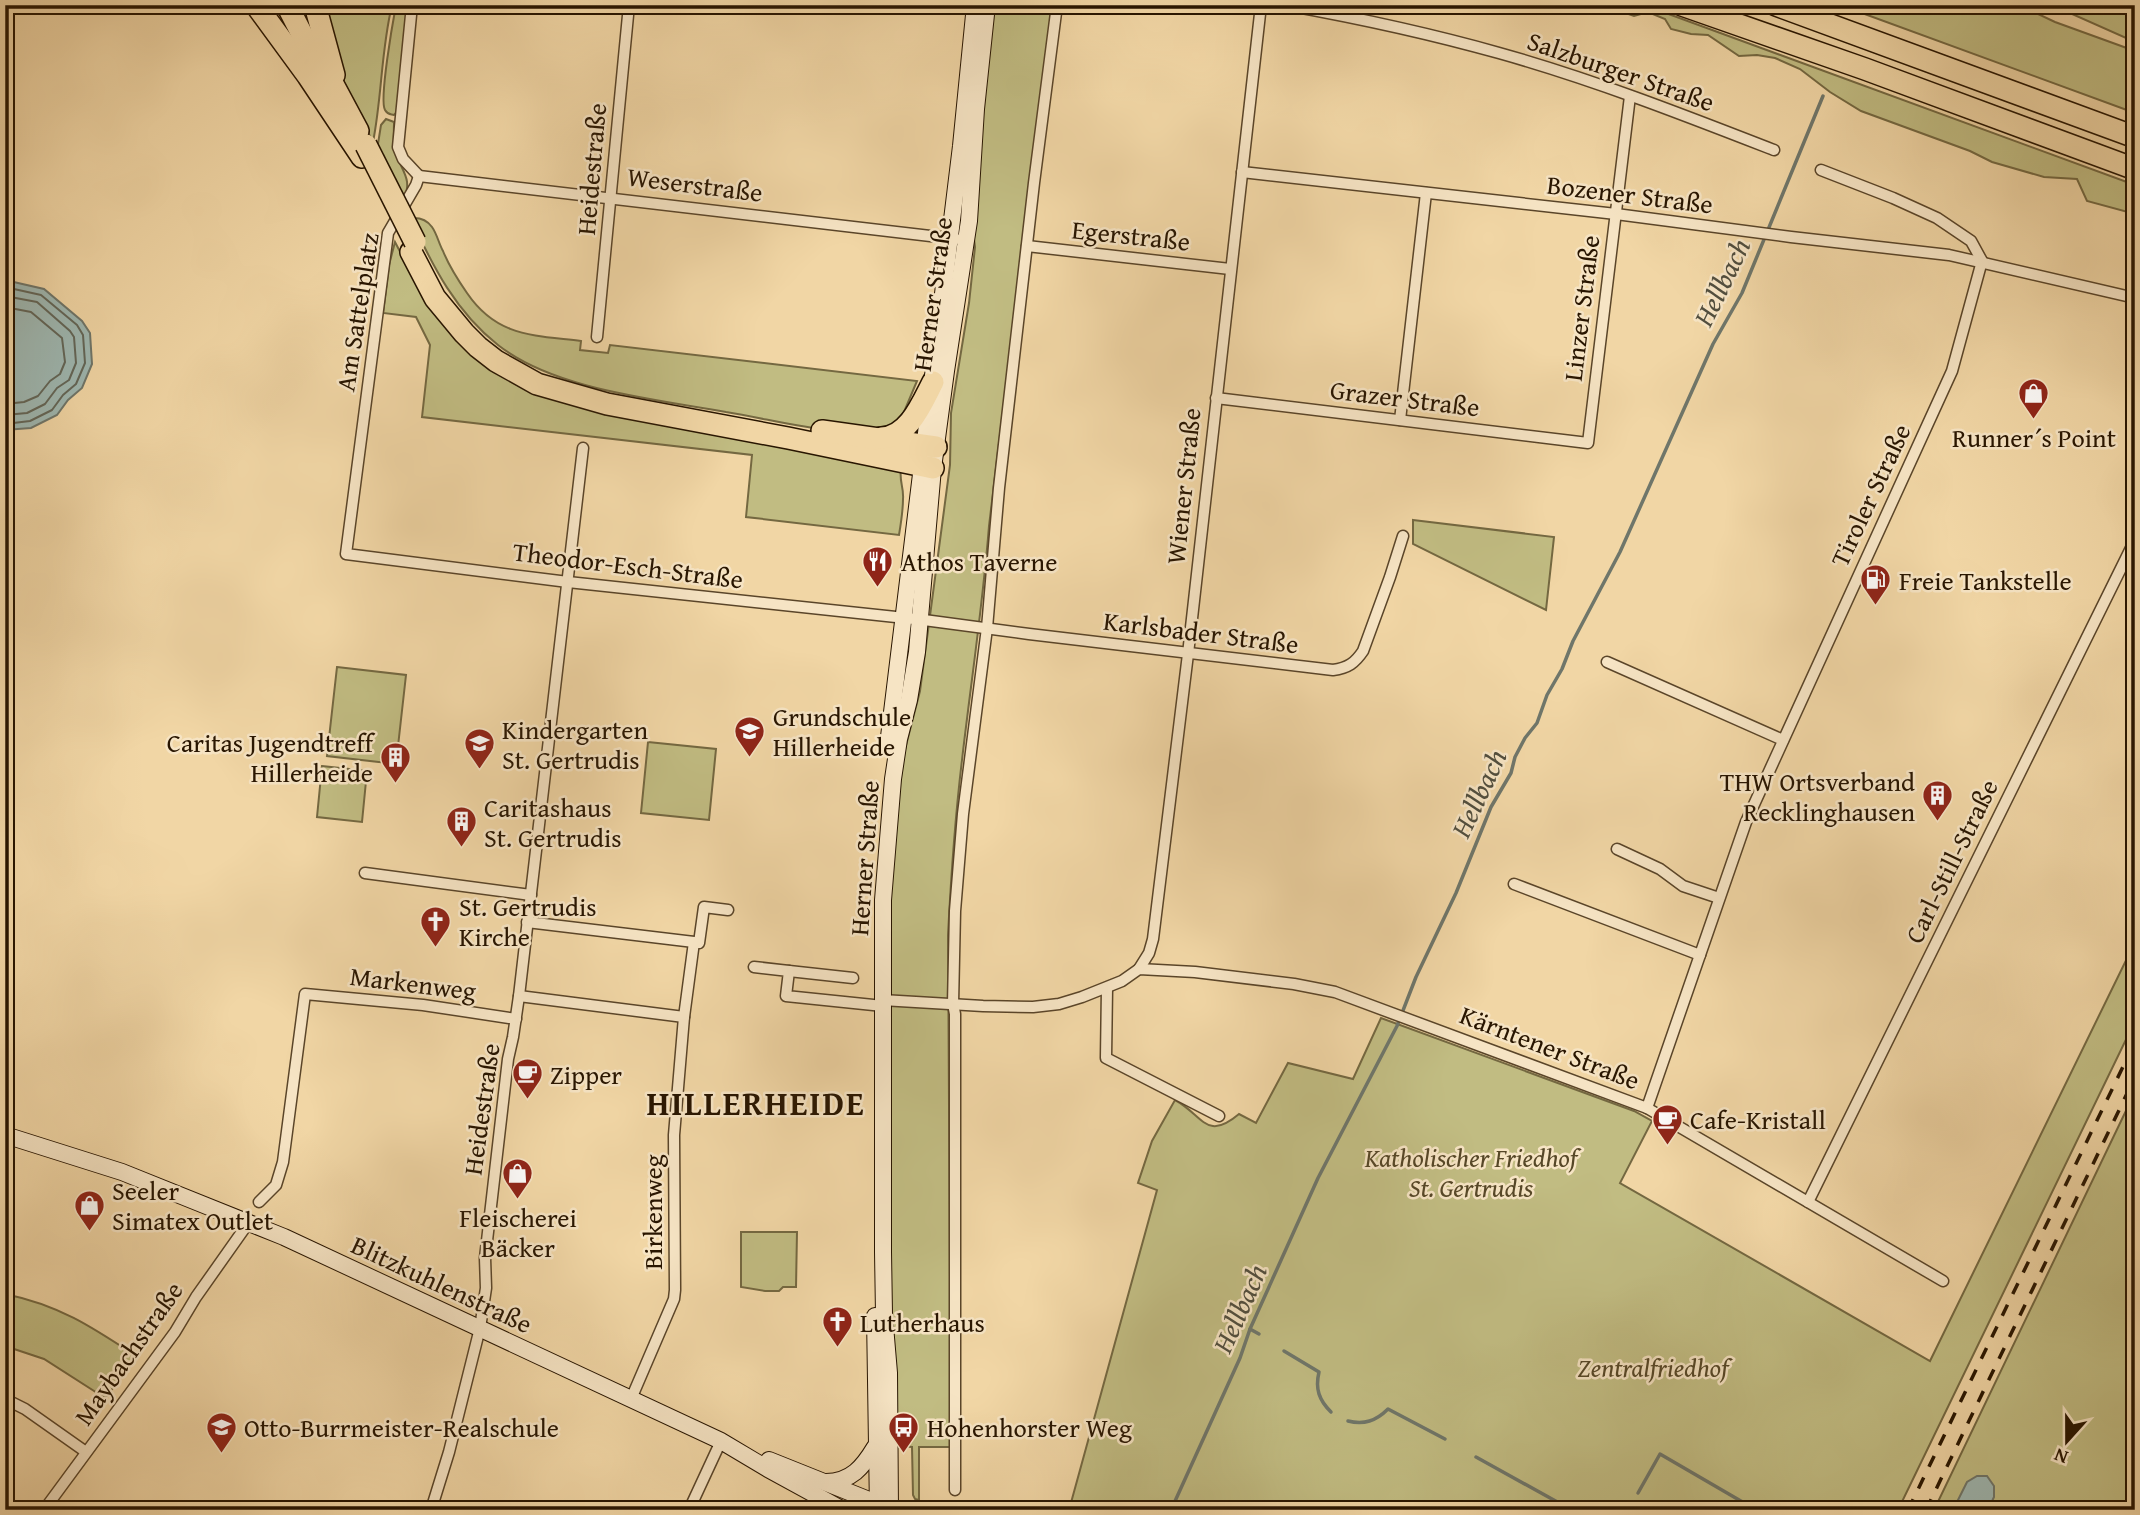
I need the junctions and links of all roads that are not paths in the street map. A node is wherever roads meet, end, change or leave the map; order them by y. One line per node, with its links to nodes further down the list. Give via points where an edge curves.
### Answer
1 (256, 5): 18 (highway)
2 (287, 5): 18 (highway)
3 (292, 5): 15 (highway)
4 (315, 5): 15 (highway)
5 (412, 5): 22 (street, via 398,147 402,159)
6 (629, 5): 24 (street, Heidestraße)
7 (975, 5): 26 (main road, Herner Straße)
8 (987, 5): 27 (main road, Herner Straße)
9 (1057, 5): 28 (street)
10 (1261, 5): 21 (street, Wiener Straße)
11 (1286, 5): 14 (street, Salzburger Straße, via 1440,37)
12 (1682, 5): 19 (highway)
13 (1776, 5): 16 (highway)
14 (1630, 96): 17 (street, Salzburger Straße); 25 (street, Linzer Straße)
15 (346, 109): 18 (highway)
16 (2135, 137)
17 (1774, 150)
18 (364, 151): 29 (highway)
19 (2135, 169)
20 (1821, 170): 30 (street, via 1937,218 1971,241)
21 (1242, 173): 23 (street, Bozener Straße); 31 (street, Wiener Straße)
22 (419, 176): 24 (street, Weserstraße); 43 (street, Am Sattelplatz, via 388,233)
23 (1426, 193): 25 (street, Bozener Straße); 36 (street)
24 (611, 197): 26 (street, Weserstraße); 33 (street, Heidestraße)
25 (1616, 214): 30 (street, Bozener Straße); 38 (street, Linzer Straße)
26 (949, 238): 27 (street, Weserstraße); 34 (main road, Herner Straße)
27 (966, 239): 40 (main road, Herner Straße)
28 (1027, 246): 31 (street, Egerstraße); 46 (street)
29 (413, 247): 37 (highway, via 467,323 493,346 533,370 614,396); 40 (highway, via 435,299 464,333 496,361 537,384 607,404 788,438)
30 (1982, 261): 32 (street, Bozener Straße); 49 (street, Tiroler Straße, via 1952,371)
31 (1230, 269): 35 (street, Wiener Straße)
32 (2135, 298)
33 (597, 337)
34 (933, 382): 37 (highway, via 916,415 898,433 889,438); 40 (main road, Herner Straße)
35 (1216, 398): 36 (street, Grazer Straße); 47 (street, Wiener Straße)
36 (1400, 420): 38 (street, Grazer Straße)
37 (865, 438): 40 (highway)
38 (1588, 443)
39 (583, 448): 44 (street, Heidestraße)
40 (929, 456): 45 (main road, Herner Straße)
41 (1403, 536): 47 (street, Karlsbader Straße, via 1356,662 1333,670)
42 (2135, 540): 73 (street, Carl-Still-Straße)
43 (346, 554): 44 (street, Theodor-Esch-Straße)
44 (568, 582): 45 (street, Theodor-Esch-Straße); 53 (street, Heidestraße)
45 (913, 619): 46 (street, Karlsbader Straße); 65 (main road, Herner Straße, via 885,764 877,849)
46 (987, 628): 47 (street, Karlsbader Straße); 66 (street, via 962,814)
47 (1188, 654): 60 (street, Wiener Straße, via 1153,939)
48 (1607, 662): 49 (street)
49 (1783, 740): 54 (street, Tiroler Straße, via 1746,822)
50 (1617, 849): 54 (street, via 1660,869 1683,886)
51 (365, 873): 53 (street)
52 (1514, 884): 58 (street)
53 (531, 895): 56 (street, Heidestraße)
54 (1720, 898): 58 (street, Tiroler Straße)
55 (728, 910): 57 (street, Birkenweg, via 704,907 699,943)
56 (527, 922): 57 (street); 64 (street, Heidestraße)
57 (694, 942): 67 (street, Birkenweg)
58 (1700, 955): 69 (street, Tiroler Straße)
59 (754, 967): 61 (street)
60 (1139, 968): 63 (street); 69 (street, Kärntener Straße, via 1335,992)
61 (789, 971): 62 (street); 65 (street, via 786,996)
62 (853, 978)
63 (1107, 988): 66 (street, via 1059,1004 1033,1007); 70 (street, via 1106,1058)
64 (519, 996): 67 (street); 68 (street, Heidestraße)
65 (880, 1004): 66 (street); 80 (main road, Herner Straße); 84 (main road, Herner Straße, via 884,1314 889,1373)
66 (953, 1004): 83 (street)
67 (684, 1017): 78 (street, Birkenweg, via 674,1135 674,1299)
68 (516, 1019): 72 (street, Markenweg, via 305,994 284,1162 276,1185); 76 (street, Heidestraße)
69 (1647, 1108): 73 (street, Kärntener Straße)
70 (1219, 1115)
71 (5, 1135): 74 (main road, Blitzkuhlenstraße, via 122,1172)
72 (259, 1202)
73 (1808, 1202): 75 (street, Kärntener Straße)
74 (249, 1222): 76 (main road, Blitzkuhlenstraße); 81 (street, Maybachstraße)
75 (1943, 1281)
76 (480, 1328): 78 (main road, Blitzkuhlenstraße); 86 (street, Heidestraße)
77 (5, 1399): 81 (street)
78 (631, 1399): 79 (main road, Blitzkuhlenstraße)
79 (721, 1441): 82 (main road); 87 (street); 88 (main road, Blitzkuhlenstraße)
80 (875, 1447): 82 (main road, via 847,1479); 84 (main road, Herner Straße)
81 (86, 1452): 85 (street, Maybachstraße)
82 (825, 1482): 84 (main road)
83 (955, 1490)
84 (884, 1508)
85 (44, 1510)
86 (430, 1510)
87 (689, 1510)
88 (843, 1510)

